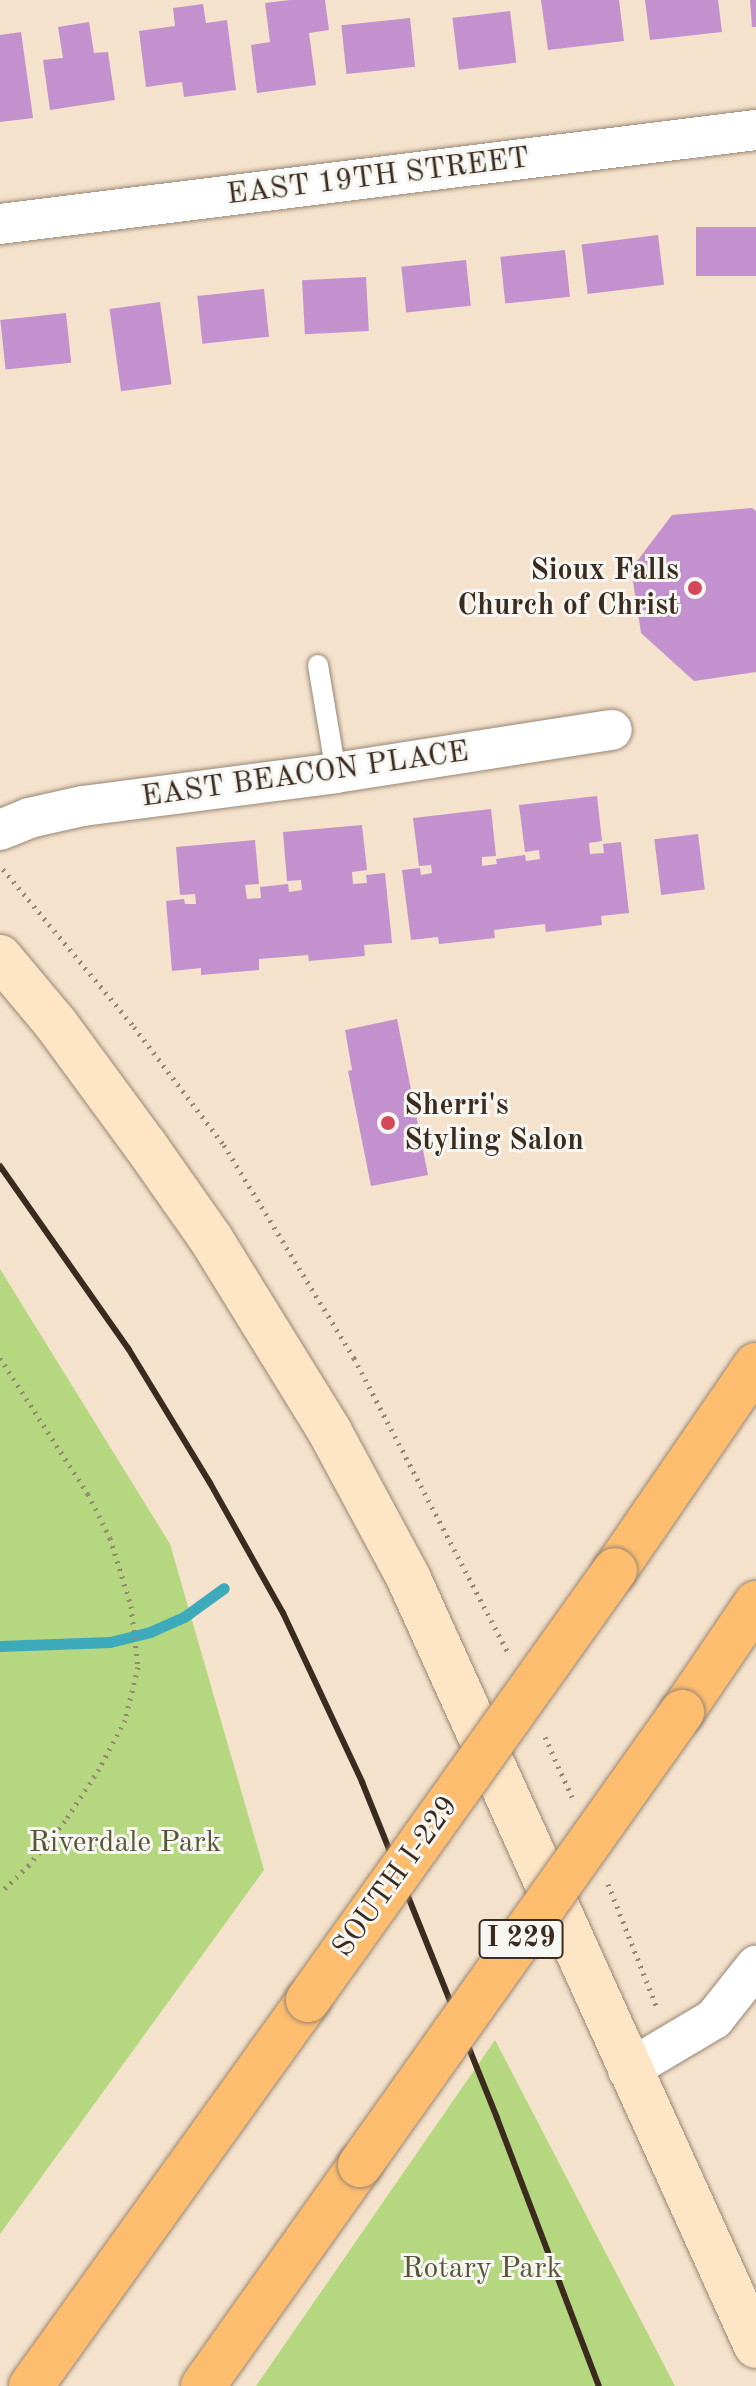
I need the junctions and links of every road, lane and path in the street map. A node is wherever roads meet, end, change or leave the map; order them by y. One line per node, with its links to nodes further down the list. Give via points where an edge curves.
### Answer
1 (756, 130): 2 (street, EAST 19TH STREET)
2 (0, 224)
3 (318, 665): 5 (lane)
4 (612, 730): 5 (street, EAST BEACON PLACE)
5 (336, 773): 6 (street, EAST BEACON PLACE, via 83,806)
6 (0, 830)
7 (0, 957): 13 (main road, via 56,1024 211,1239 330,1432 408,1577)
8 (0, 1358): 11 (path, via 88,1494 115,1550 131,1606 138,1667 125,1720 99,1769 56,1832)
9 (756, 1365): 15 (highway, SOUTH I-229, bridge)
10 (756, 1603): 16 (highway, I 229, bridge)
11 (0, 1893)
12 (756, 1966): 13 (street, via 714,2019)
13 (628, 2070): 14 (main road)
14 (756, 2346)
15 (31, 2386)
16 (203, 2386)

